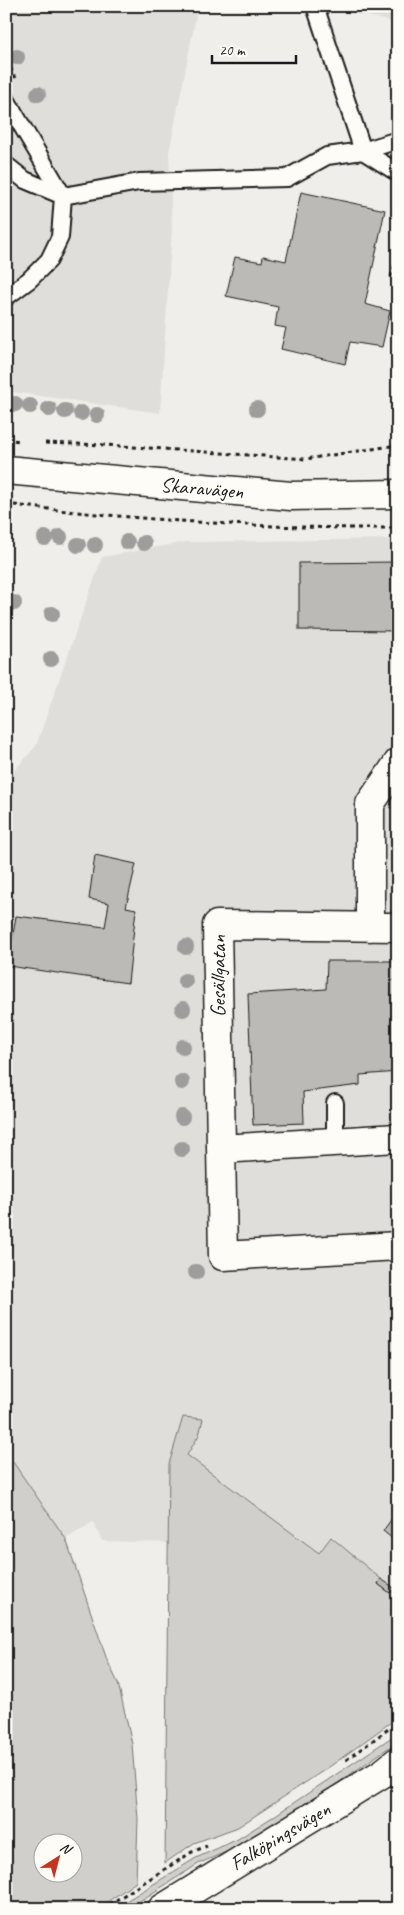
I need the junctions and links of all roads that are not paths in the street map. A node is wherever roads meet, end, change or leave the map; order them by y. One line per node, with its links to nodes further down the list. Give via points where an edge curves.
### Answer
1 (316, 6): 4 (lane)
2 (6, 99): 7 (lane)
3 (398, 140): 4 (lane)
4 (362, 151): 6 (lane); 7 (lane, via 327,156 287,178 139,182)
5 (6, 165): 7 (lane, via 25,180)
6 (398, 173)
7 (64, 196): 8 (lane, via 60,237 49,260 30,280)
8 (6, 297)
9 (6, 470): 10 (street, Skaravägen, via 291,496)
10 (398, 494)
11 (398, 763): 12 (street, via 370,804)
12 (370, 927): 13 (street, Gesällgatan); 17 (street, Gesällgatan, via 217,925)
13 (398, 927)
14 (335, 1103): 16 (lane)
15 (397, 1141): 16 (street)
16 (335, 1142): 17 (street)
17 (220, 1149): 18 (street, via 223,1256)
18 (398, 1246)
19 (398, 1761): 20 (street, Falköpingsvägen)
20 (162, 1909)

